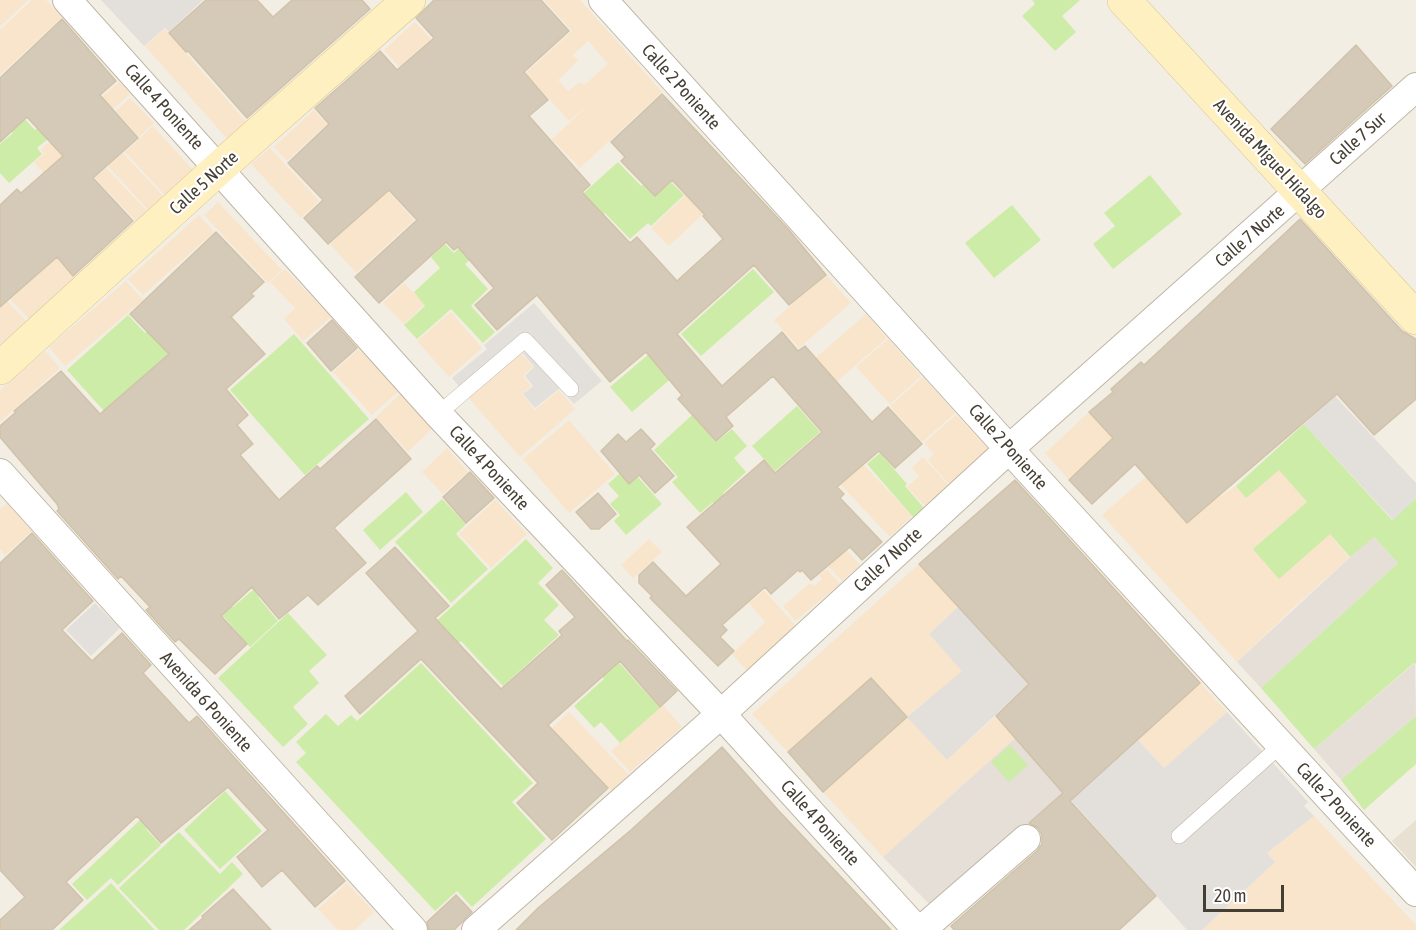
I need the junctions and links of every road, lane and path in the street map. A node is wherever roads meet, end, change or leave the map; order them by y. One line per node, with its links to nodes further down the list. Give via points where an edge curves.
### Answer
1 (67, 0): 6 (street, Calle 4 Poniente)
2 (409, 0): 6 (street, Calle 5 Norte)
3 (603, 0): 12 (street, Calle 2 Poniente)
4 (1124, 0): 7 (street, Avenida Miguel Hidalgo)
5 (1416, 87): 7 (street, Calle 7 Sur)
6 (219, 168): 9 (street, Calle 5 Norte); 11 (street, Calle 4 Poniente)
7 (1300, 191): 8 (street, Avenida Miguel Hidalgo); 12 (street, Calle 7 Norte)
8 (1416, 318)
9 (0, 368)
10 (571, 389): 11 (lane, via 525,340)
11 (438, 414): 14 (street, Calle 4 Poniente)
12 (1009, 448): 14 (street, Calle 7 Norte); 15 (street, Calle 2 Poniente)
13 (0, 473): 19 (street, Avenida 6 Poniente)
14 (721, 714): 20 (street, Calle 7 Norte); 21 (street, Calle 4 Poniente)
15 (1281, 745): 16 (lane); 18 (street, Calle 2 Poniente)
16 (1179, 836)
17 (1026, 839): 21 (street)
18 (1416, 892)
19 (413, 930)
20 (476, 930)
21 (919, 930)

